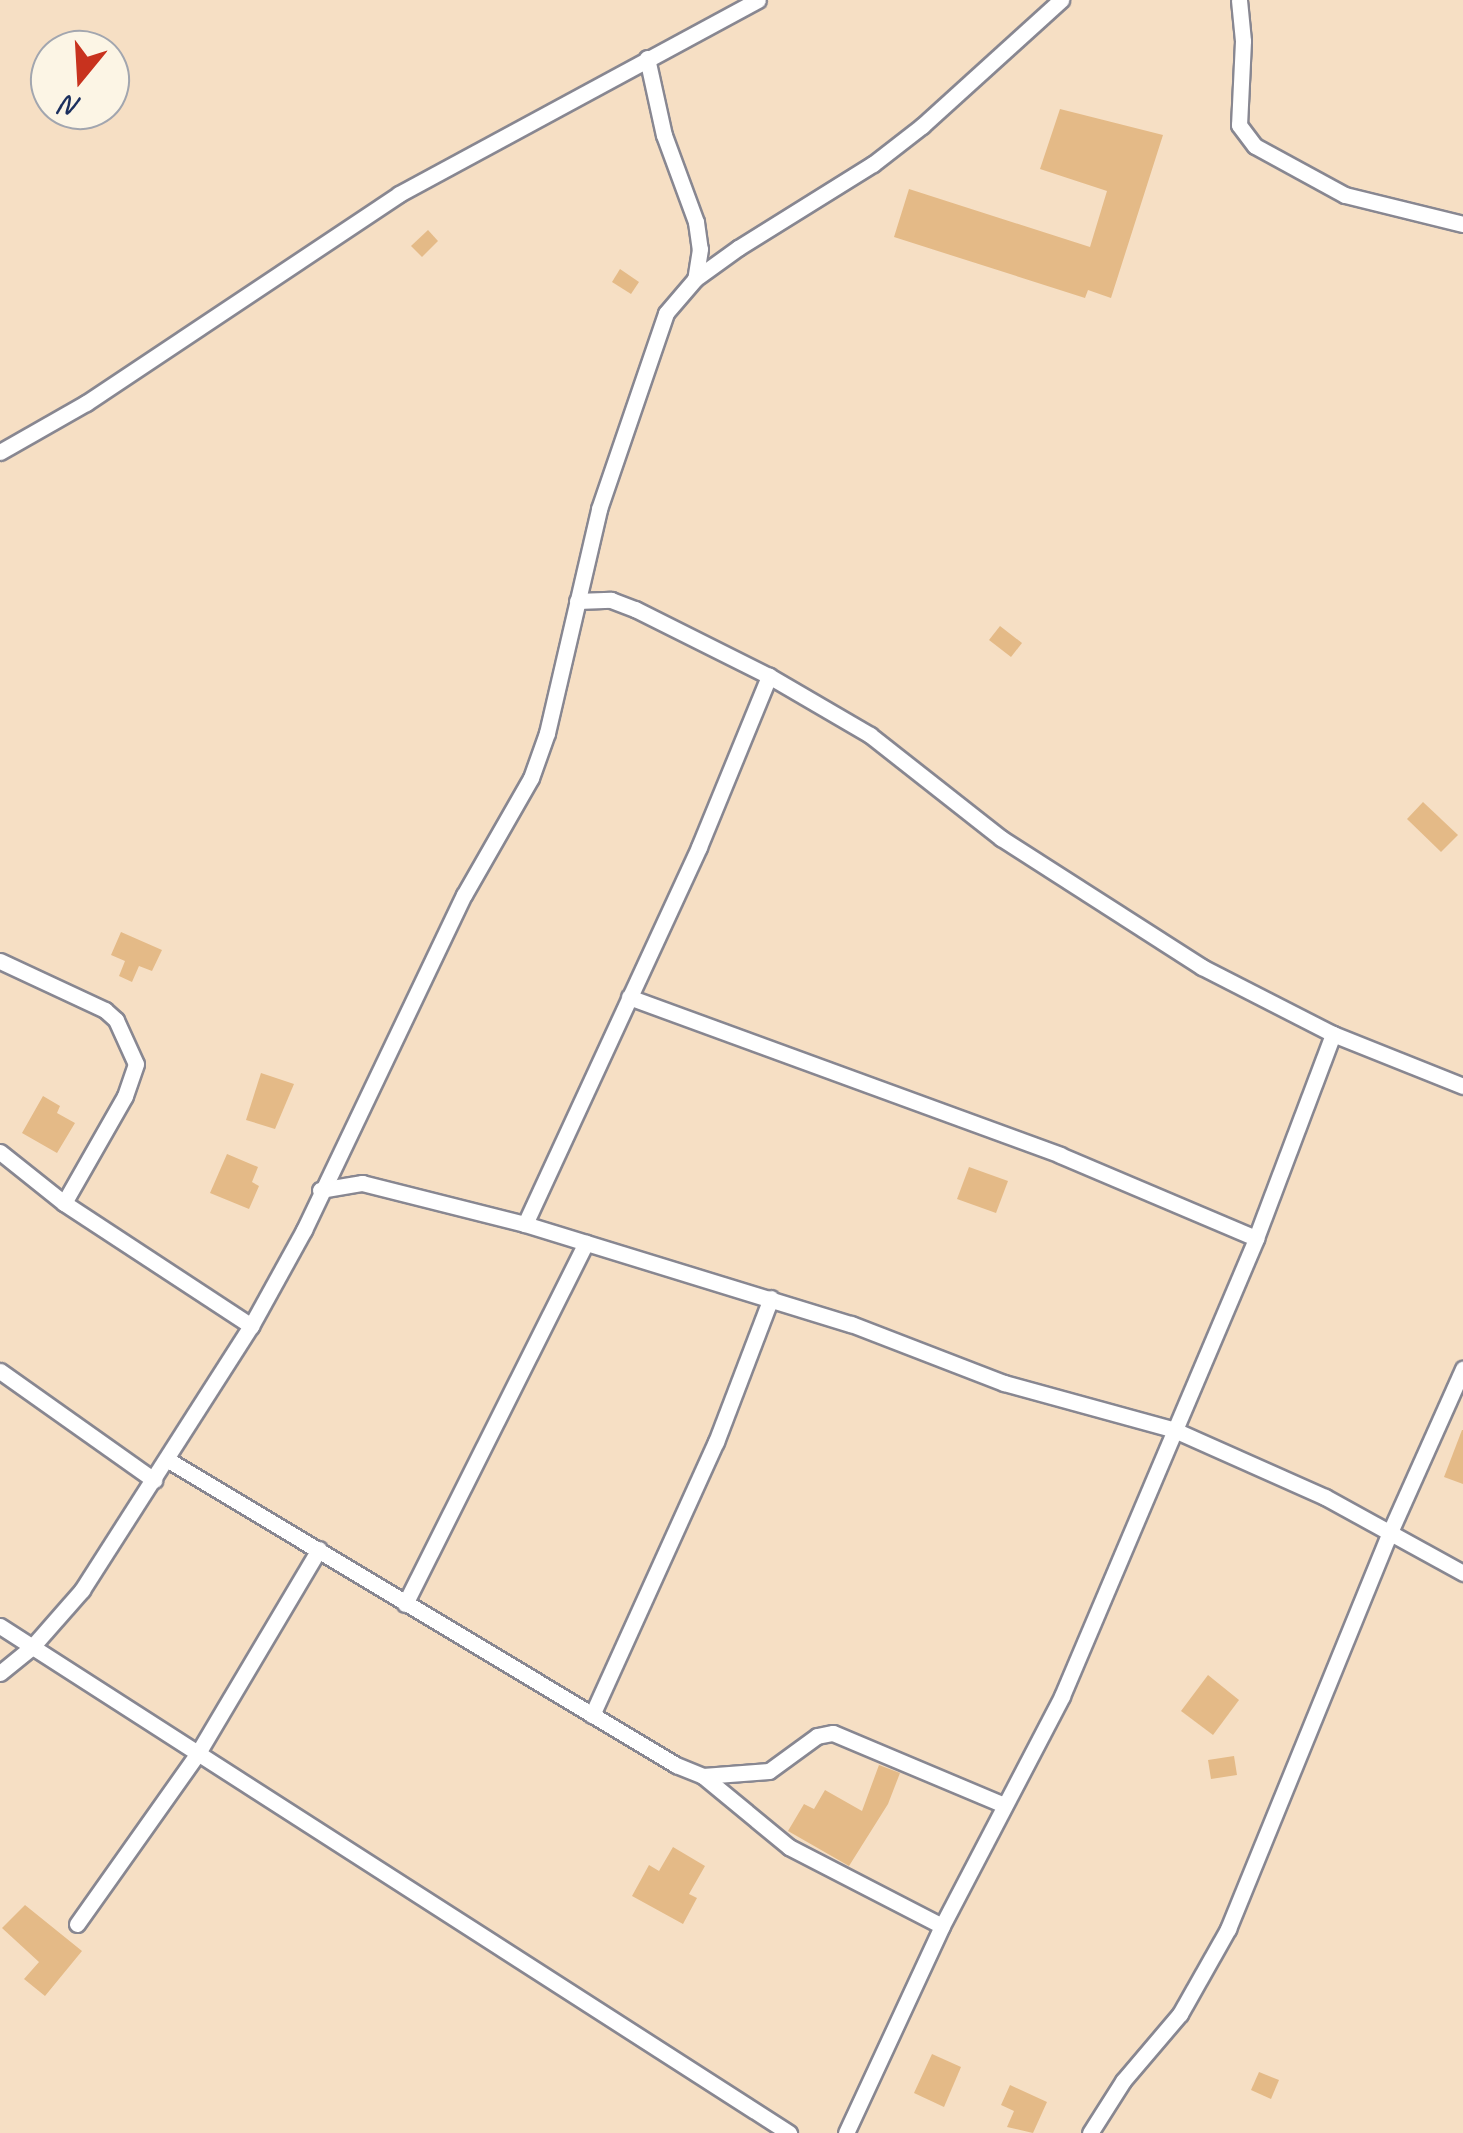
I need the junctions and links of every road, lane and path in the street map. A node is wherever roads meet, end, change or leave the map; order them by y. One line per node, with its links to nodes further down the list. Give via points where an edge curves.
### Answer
1 (758, 0): 4 (street)
2 (1062, 0): 6 (street, via 873,164 791,211)
3 (1239, 0): 5 (street, via 1239,125 1255,146 1345,195)
4 (647, 58): 6 (street, via 664,135 696,222); 7 (street, via 398,194 100,394)
5 (1463, 224)
6 (695, 279): 8 (street, via 656,336 599,508)
7 (0, 452)
8 (577, 602): 9 (street, via 611,600 635,609); 15 (street, via 548,733 530,778 464,895)
9 (769, 676): 11 (street); 12 (street, via 870,735 1001,838 1202,966)
10 (0, 961): 16 (street, via 106,1010 136,1064 125,1096)
11 (628, 997): 17 (street); 18 (street, via 1060,1154)
12 (1333, 1034): 13 (street); 18 (street)
13 (1463, 1086)
14 (0, 1152): 16 (street)
15 (320, 1190): 17 (street, via 362,1183); 21 (street)
16 (64, 1202): 21 (street)
17 (525, 1224): 19 (street)
18 (1256, 1238): 24 (street)
19 (586, 1243): 20 (street); 30 (street)
20 (772, 1298): 24 (street, via 972,1372); 34 (street, via 716,1442)
21 (251, 1326): 25 (street)
22 (1463, 1368): 27 (street)
23 (0, 1371): 26 (street)
24 (1172, 1429): 27 (street); 37 (street, via 1062,1696)
25 (168, 1460): 26 (street); 28 (street)
26 (154, 1480): 32 (street, via 82,1590)
27 (1390, 1532): 29 (street); 42 (street, via 1228,1929 1180,2014)
28 (319, 1549): 30 (street); 35 (street)
29 (1463, 1573)
30 (405, 1604): 34 (street)
31 (0, 1626): 32 (street)
32 (32, 1647): 33 (street); 35 (street)
33 (0, 1674)
34 (592, 1715): 36 (street)
35 (198, 1753): 38 (street); 40 (street)
36 (702, 1776): 37 (street, via 769,1771 817,1736 833,1733); 39 (street, via 789,1847)
37 (1004, 1805): 39 (street)
38 (77, 1924)
39 (942, 1926): 41 (street)
40 (789, 2133)
41 (846, 2133)
42 (1090, 2133)

